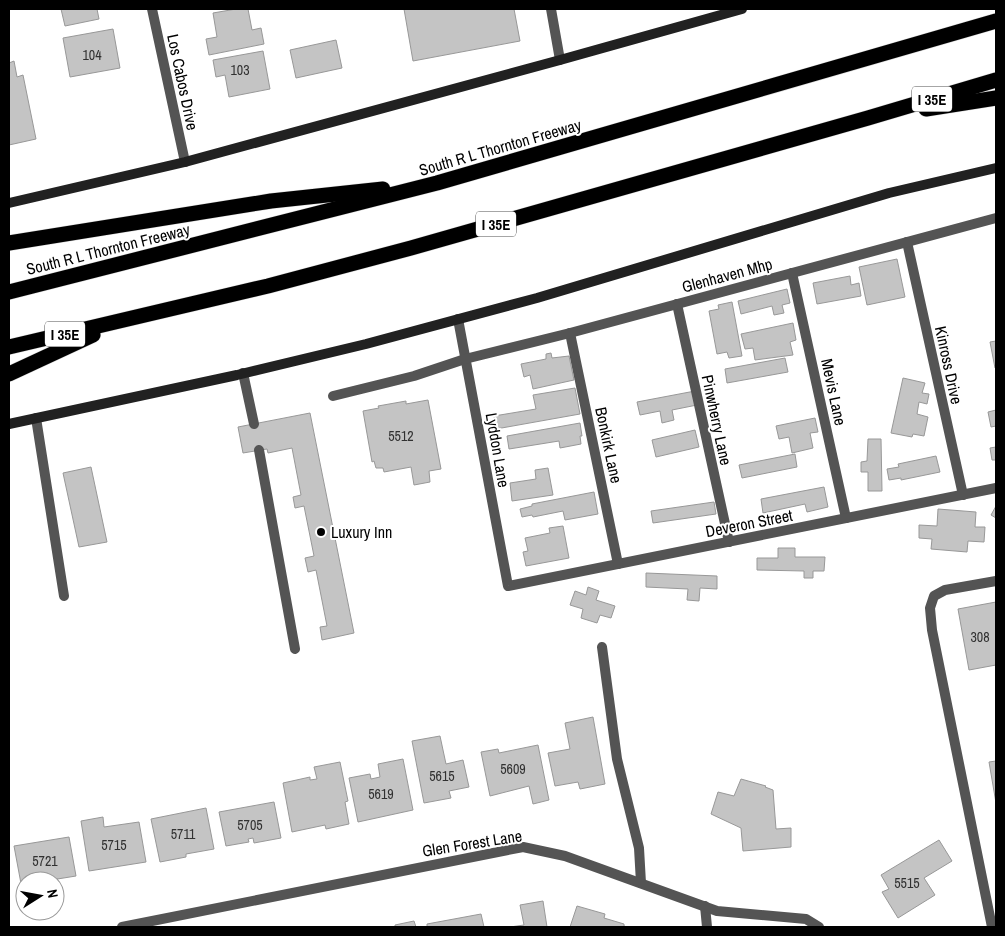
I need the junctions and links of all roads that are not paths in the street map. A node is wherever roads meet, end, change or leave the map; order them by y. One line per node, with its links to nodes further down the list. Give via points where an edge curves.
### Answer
1 (152, 9): 9 (street, Los Cabos Drive)
2 (551, 9): 5 (street)
3 (742, 9): 5 (main road)
4 (996, 21): 11 (highway, South R L Thornton Freeway)
5 (560, 60): 9 (main road)
6 (996, 80): 8 (highway, I 35E)
7 (996, 98): 8 (highway)
8 (868, 118): 20 (highway, I 35E, via 411,248)
9 (185, 162): 12 (main road)
10 (996, 168): 19 (main road, via 889,194)
11 (437, 183): 15 (highway, via 271,201); 17 (highway, South R L Thornton Freeway)
12 (9, 202)
13 (996, 218): 14 (street, Glenhaven Mhp)
14 (907, 242): 16 (street, Glenhaven Mhp); 32 (street, Kinross Drive)
15 (9, 243)
16 (792, 273): 18 (street, Glenhaven Mhp); 33 (street, Mevis Lane)
17 (9, 292)
18 (677, 304): 21 (street, Glenhaven Mhp); 34 (street, Pinwherry Lane)
19 (458, 319): 23 (street, Lyddon Lane); 24 (main road)
20 (121, 322): 22 (highway, I 35E); 25 (highway)
21 (570, 333): 23 (street, Glenhaven Mhp); 35 (street, Bonkirk Lane)
22 (9, 347)
23 (466, 359): 26 (street, Glenhaven Mhp); 37 (street, Lyddon Lane)
24 (243, 373): 27 (main road); 29 (street)
25 (9, 374)
26 (333, 396)
27 (36, 418): 28 (main road); 38 (street)
28 (9, 424)
29 (254, 424)
30 (259, 450): 40 (street)
31 (996, 488): 32 (street, Deveron Street)
32 (963, 495): 33 (street, Deveron Street)
33 (846, 518): 34 (street, Deveron Street)
34 (729, 542): 35 (street, Deveron Street)
35 (618, 564): 37 (street, Deveron Street)
36 (996, 581): 46 (street, via 945,590 934,596 930,608)
37 (508, 586)
38 (64, 596)
39 (602, 647): 41 (street, via 617,759 639,848)
40 (295, 649)
41 (641, 883): 42 (street, Glen Forest Lane); 43 (street, Glen Forest Lane, via 566,856 522,847)
42 (705, 906): 44 (street); 45 (street, Glen Forest Lane, via 717,911 806,919)
43 (122, 927)
44 (707, 927)
45 (819, 927)
46 (992, 927)

